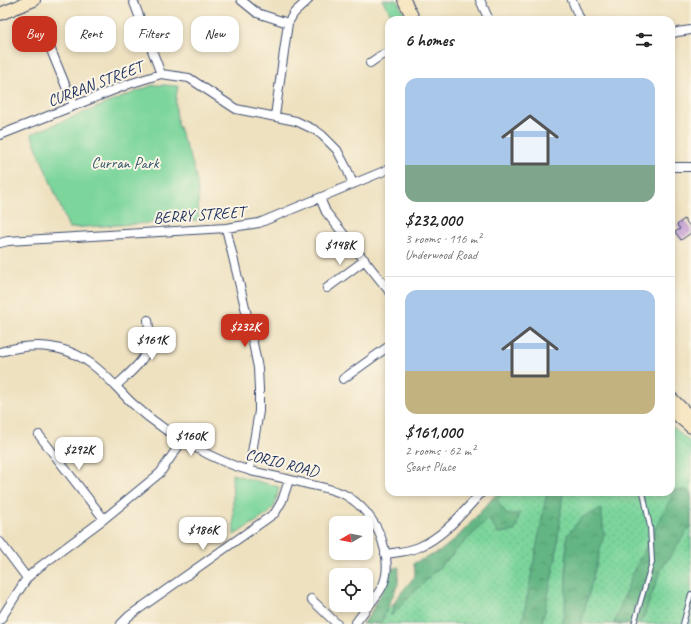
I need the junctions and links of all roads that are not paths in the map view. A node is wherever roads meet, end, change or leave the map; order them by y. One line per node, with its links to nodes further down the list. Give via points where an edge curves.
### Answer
1 (34, 0): 8 (main road)
2 (133, 0): 18 (street)
3 (241, 0): 12 (street, via 257,13)
4 (308, 0): 12 (street, via 294,13)
5 (404, 0): 9 (main road)
6 (480, 0): 10 (street)
7 (572, 0): 11 (street)
8 (0, 14)
9 (412, 16)
10 (487, 16)
11 (578, 16)
12 (288, 23): 20 (street)
13 (691, 30): 14 (street)
14 (675, 33)
15 (52, 52): 19 (street)
16 (385, 54): 17 (street)
17 (370, 63)
18 (161, 74): 19 (street, CURRAN STREET); 20 (street, CURRAN STREET, via 189,78 236,109)
19 (74, 106): 21 (street, CURRAN STREET)
20 (275, 116): 25 (street, CURRAN STREET, via 307,125 322,135 337,150)
21 (0, 135)
22 (675, 167): 23 (street)
23 (691, 167)
24 (385, 171): 25 (street, BERRY STREET)
25 (353, 184): 26 (street, BERRY STREET)
26 (320, 198): 27 (street, BERRY STREET, via 259,223); 29 (street, via 326,212)
27 (226, 228): 28 (street, BERRY STREET); 43 (street, via 258,368 259,411)
28 (0, 243)
29 (365, 260): 30 (street); 31 (street)
30 (385, 286)
31 (327, 288)
32 (148, 320): 36 (street, via 147,349 139,362)
33 (385, 349): 35 (street)
34 (0, 352): 36 (street, CORIO ROAD, via 29,345 61,349 88,361)
35 (343, 379)
36 (116, 386): 42 (street, CORIO ROAD, via 152,420)
37 (675, 402): 39 (main road)
38 (675, 414): 40 (main road)
39 (691, 418)
40 (691, 428)
41 (39, 435): 47 (street)
42 (182, 441): 43 (street, CORIO ROAD, via 216,458); 47 (street, via 160,473)
43 (249, 470): 44 (street, CORIO ROAD)
44 (289, 480): 49 (street, CORIO ROAD, via 331,489 348,496 363,508 381,534); 54 (street, via 275,513)
45 (478, 496): 49 (street, via 438,536 411,550)
46 (644, 496): 57 (lane, via 650,527 652,562)
47 (104, 519): 50 (street)
48 (0, 542): 50 (street)
49 (385, 554): 56 (street, CORIO ROAD, via 383,585)
50 (27, 578): 53 (street)
51 (691, 594): 58 (lane)
52 (311, 599): 55 (street)
53 (0, 620)
54 (121, 624)
55 (337, 624)
56 (354, 624)
57 (634, 624)
58 (683, 624)

